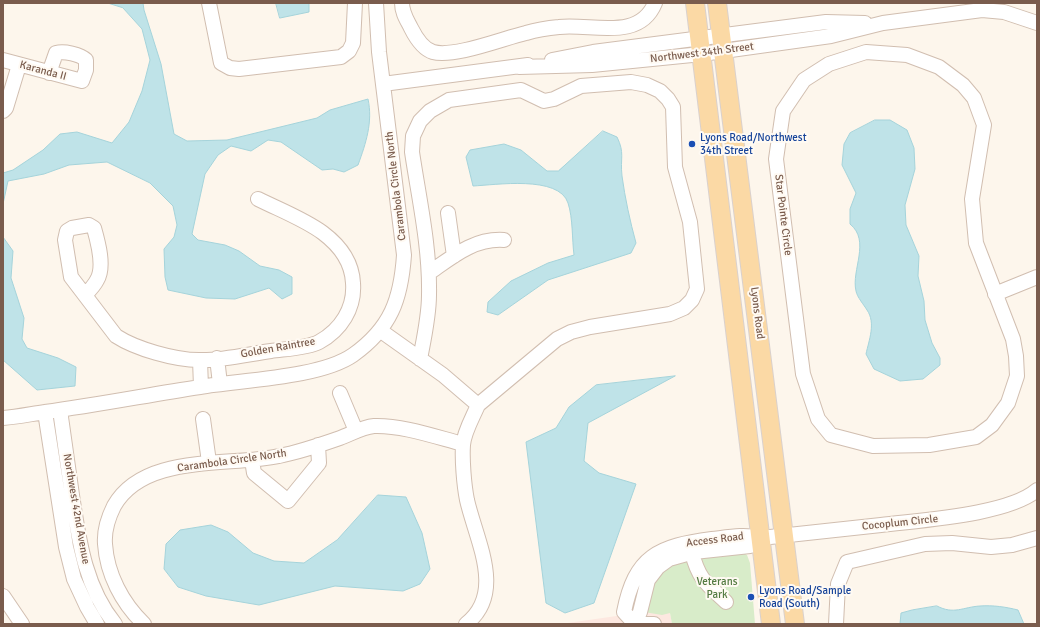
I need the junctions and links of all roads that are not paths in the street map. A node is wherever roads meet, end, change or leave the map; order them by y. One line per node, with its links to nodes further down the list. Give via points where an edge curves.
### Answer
1 (209, 3): 2 (street, via 221,63 239,69 341,57 349,51 352,43)
2 (355, 3)
3 (376, 3): 16 (street, Carambola Circle North)
4 (402, 3): 5 (street, via 402,11 424,47 440,52 466,49 526,32 560,27 633,26 644,19)
5 (655, 3)
6 (695, 3): 12 (main road)
7 (718, 3): 11 (main road, Lyons Road)
8 (982, 6): 9 (street, Northwest 34th Street); 10 (street, Northwest 34th Street)
9 (962, 8): 11 (street, Northwest 34th Street, via 831,36)
10 (1037, 23)
11 (722, 43): 12 (street, Northwest 34th Street); 44 (main road, Lyons Road)
12 (701, 46): 16 (street, Northwest 34th Street, via 592,66 519,67); 45 (main road)
13 (3, 60): 14 (street, Karanda II)
14 (19, 65): 15 (street, Karanda II); 17 (street)
15 (49, 73): 15 (street, Karanda II, via 82,81 86,60 83,57 56,52)
16 (384, 84): 26 (street, Carambola Circle North, via 404,255 402,283 395,306)
17 (3, 111)
18 (258, 199): 27 (street, Golden Raintree, via 309,224 337,246 352,271 354,289 351,306 345,320 318,343)
19 (448, 213): 21 (street)
20 (504, 240): 21 (street, via 490,239 478,242)
21 (454, 256): 22 (street)
22 (429, 273): 28 (street, via 427,322); 33 (street, via 412,152 413,136 420,121 430,111 448,100 521,90 544,101 580,86 631,82 647,85 660,91 668,99 673,107 675,167 690,222 697,289 692,300 684,308 670,314 590,326 556,339)
23 (1037, 277): 24 (street)
24 (996, 294): 24 (street, Star Pointe Circle, via 976,243 972,210 984,126 974,98 964,85 939,67 907,55 866,52 829,64 804,80 783,111 776,159 803,374 818,419 832,435 873,446 929,445 976,437 992,425 1008,403 1016,376 1013,339)
25 (85, 295): 29 (street, Golden Raintree, via 116,336 126,343)
26 (381, 331): 28 (street); 30 (street, Carambola Circle North, via 352,356 327,367)
27 (217, 358): 29 (street, Golden Raintree); 30 (street)
28 (420, 358): 33 (street)
29 (200, 360): 31 (street)
30 (220, 384): 31 (street, Carambola Circle North)
31 (201, 386): 34 (street, Carambola Circle North)
32 (340, 393): 38 (street)
33 (478, 405): 39 (street)
34 (60, 410): 35 (street, Carambola Circle North); 52 (street, Northwest 42nd Avenue, via 80,545 88,575 99,601)
35 (46, 412): 36 (street, Carambola Circle North); 51 (street, Northwest 42nd Avenue, via 66,547 74,579)
36 (3, 418)
37 (203, 420): 42 (street)
38 (356, 431): 39 (street, Carambola Circle North, via 373,426 391,427); 40 (street, Carambola Circle North)
39 (463, 444): 54 (street, via 467,498 487,573 487,593 480,609)
40 (318, 445): 41 (street, Carambola Circle North); 41 (street, via 319,463 288,501 254,473)
41 (252, 460): 42 (street, Carambola Circle North)
42 (209, 462): 53 (street, Carambola Circle North, via 148,476 132,485 118,499 110,514 104,536 106,558 123,599)
43 (1036, 492): 44 (street, Cocoplum Circle, via 991,510)
44 (784, 536): 45 (street, Cocoplum Circle); 58 (main road, Lyons Road)
45 (761, 538): 47 (street, Access Road, via 750,546); 55 (street, Access Road, via 747,535 682,544 664,549 650,557 636,575 628,592 624,612); 57 (main road)
46 (1037, 538): 59 (street, via 1012,545 991,547 952,543 926,544 847,562 838,584)
47 (692, 553): 49 (street, via 703,581); 55 (street, Access Road, via 669,559 658,567 648,580 640,612)
48 (3, 596): 50 (street)
49 (726, 602)
50 (22, 624)
51 (97, 624)
52 (115, 624)
53 (144, 624)
54 (466, 624)
55 (634, 624): 56 (street)
56 (654, 624)
57 (771, 624)
58 (795, 624)
59 (836, 624)

